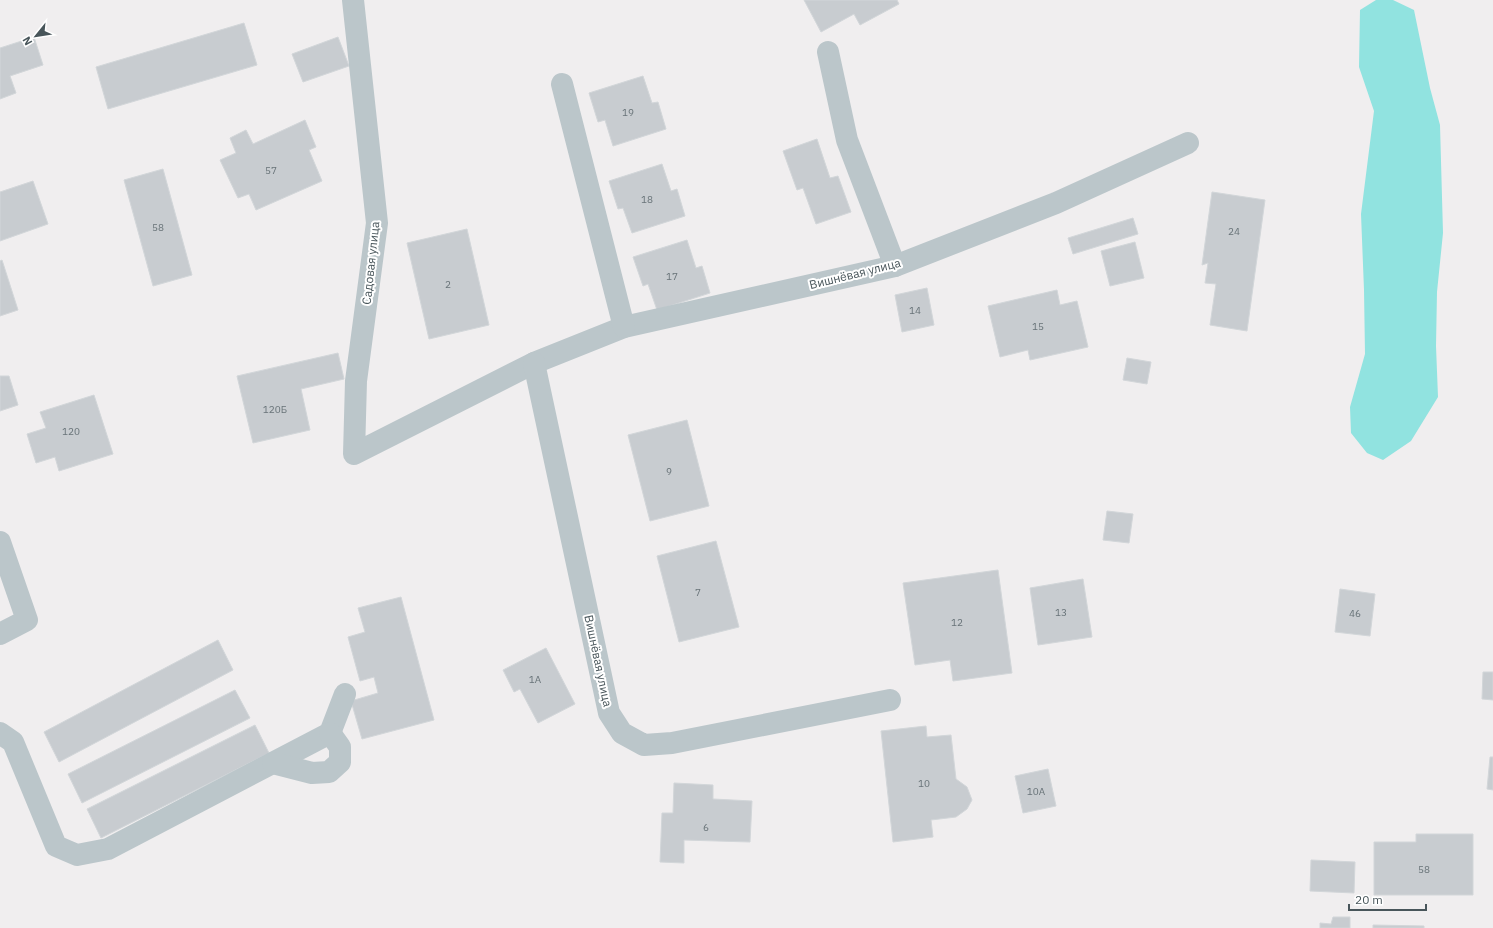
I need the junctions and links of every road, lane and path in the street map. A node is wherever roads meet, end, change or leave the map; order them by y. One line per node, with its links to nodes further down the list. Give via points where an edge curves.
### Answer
1 (353, 0): 8 (street, Садовая улица, via 377,223 356,381)
2 (828, 52): 5 (street, via 847,140)
3 (562, 84): 6 (street)
4 (1188, 144): 5 (street, Вишнёвая улица, via 1056,203)
5 (895, 266): 6 (street, Вишнёвая улица)
6 (624, 327): 7 (street, Вишнёвая улица)
7 (534, 363): 8 (street, Вишнёвая улица); 12 (street, Вишнёвая улица, via 609,713 622,733 644,745 672,743)
8 (354, 454)
9 (0, 542): 10 (street, via 27,620)
10 (0, 634)
11 (345, 694): 14 (street)
12 (890, 700)
13 (0, 733): 15 (street, via 13,742 56,846 76,855 108,849)
14 (330, 734): 15 (street); 15 (street, via 340,747 340,762 329,772 312,773)
15 (273, 763)

